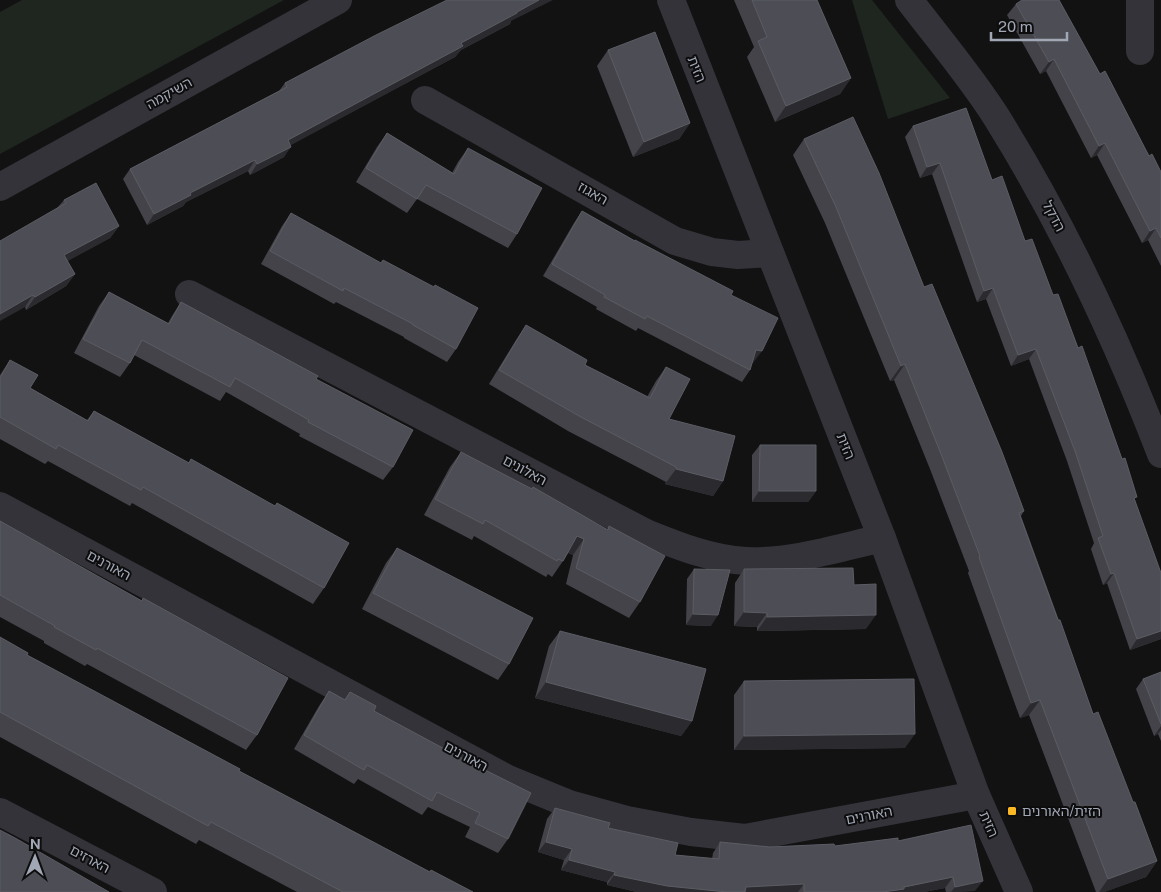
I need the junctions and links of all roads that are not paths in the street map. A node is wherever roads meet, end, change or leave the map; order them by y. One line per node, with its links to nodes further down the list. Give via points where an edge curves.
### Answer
1 (338, 0): 7 (street, השיקמה)
2 (671, 0): 8 (street, הזית)
3 (909, 0): 10 (street, הדקל, via 996,116 1038,186 1101,312)
4 (1140, 0): 5 (street)
5 (1140, 51)
6 (425, 100): 8 (street, האגוז, via 675,241 712,252 738,255)
7 (0, 187)
8 (770, 253): 12 (street, הזית)
9 (189, 294): 12 (street, האלונים, via 646,533 696,553 745,561 788,559)
10 (1161, 454)
11 (0, 506): 13 (street, האורנים, via 508,779 569,804 627,820 745,838)
12 (882, 538): 13 (street, הזית)
13 (976, 795): 16 (street, הזית)
14 (0, 812): 15 (street, הארזים)
15 (153, 892)
16 (1018, 892)

